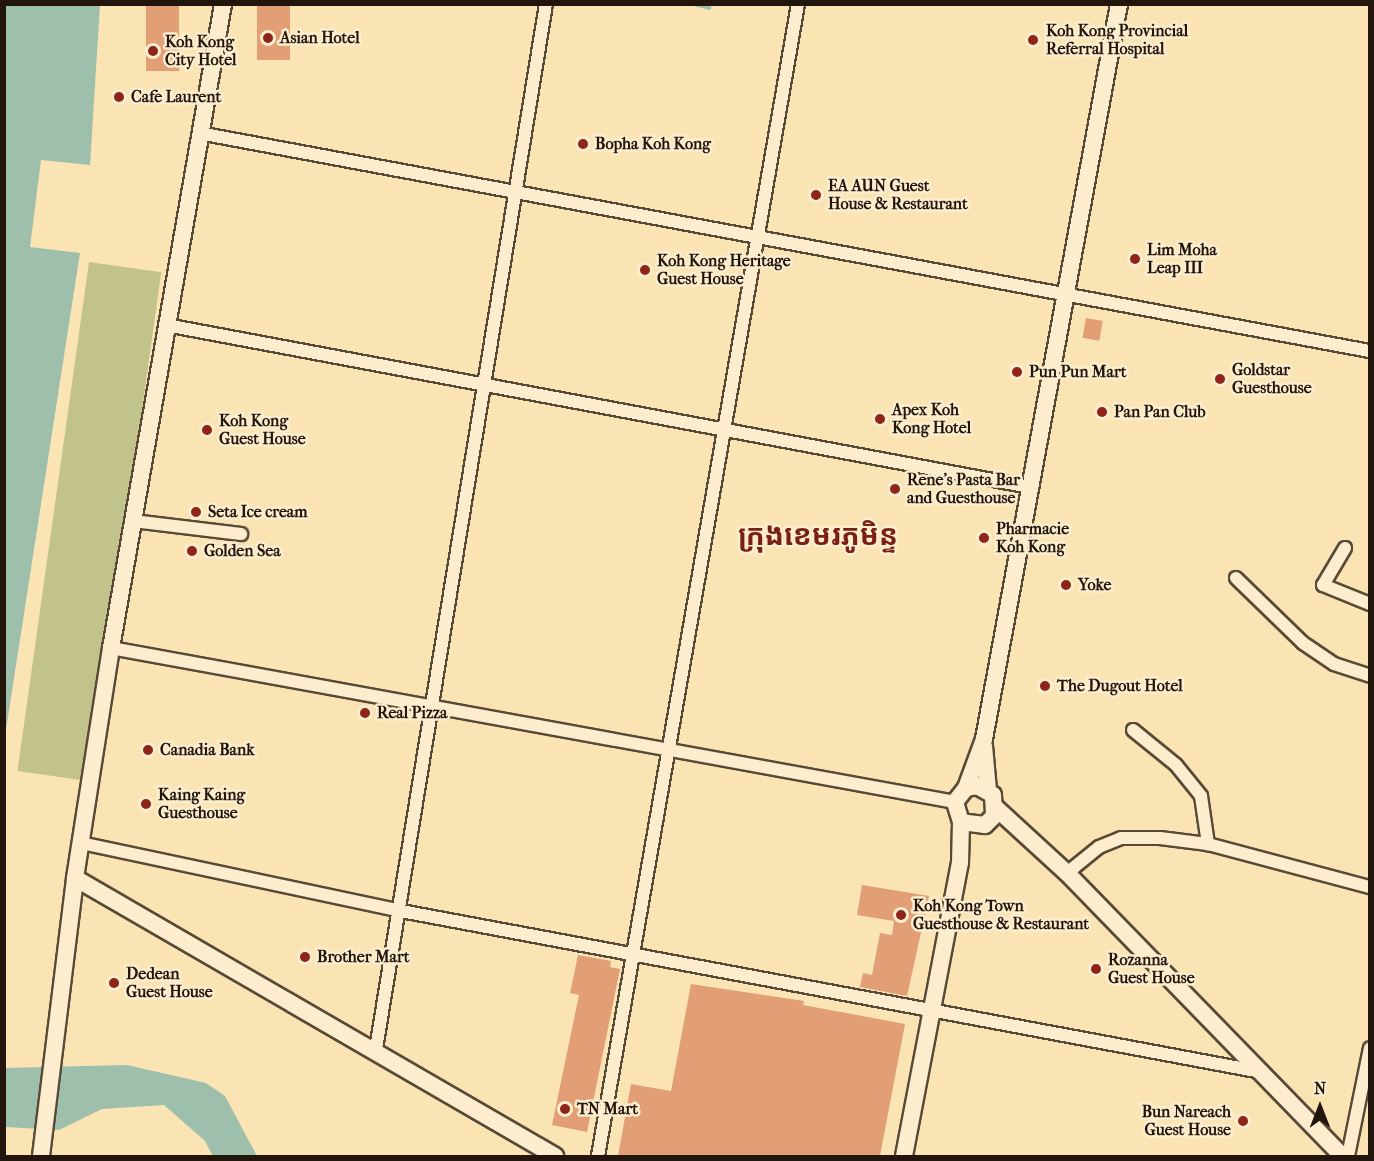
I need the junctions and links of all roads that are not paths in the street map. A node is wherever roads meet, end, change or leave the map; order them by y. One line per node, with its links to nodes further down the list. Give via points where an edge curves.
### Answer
1 (223, 4): 5 (street)
2 (546, 4): 6 (street)
3 (798, 4): 7 (street)
4 (1119, 4): 8 (street)
5 (199, 133): 6 (street); 9 (street)
6 (515, 191): 7 (street); 11 (street)
7 (757, 239): 8 (street); 12 (street)
8 (1065, 295): 10 (street); 13 (street)
9 (166, 325): 11 (street); 14 (street)
10 (1370, 351)
11 (484, 382): 12 (street); 21 (street)
12 (724, 428): 13 (street); 24 (street)
13 (1030, 486): 23 (street)
14 (133, 521): 15 (street); 19 (street)
15 (241, 534)
16 (1346, 548): 18 (street, via 1323,585)
17 (1236, 578): 20 (street, via 1303,643 1334,664)
18 (1370, 604)
19 (111, 648): 21 (street); 30 (street)
20 (1370, 676)
21 (432, 707): 24 (street); 36 (street)
22 (1133, 730): 31 (street, via 1176,765 1201,796)
23 (984, 739): 25 (street); 26 (street)
24 (668, 751): 27 (street); 37 (street)
25 (966, 788): 26 (street); 27 (street)
26 (988, 790): 28 (street)
27 (955, 802): 29 (street)
28 (988, 819): 29 (street); 32 (street); 33 (street, via 1017,826)
29 (961, 822): 32 (street)
30 (81, 843): 34 (street); 36 (street)
31 (1208, 844): 33 (street, via 1121,838 1099,847); 35 (street)
32 (960, 863): 38 (street)
33 (1067, 873): 41 (street)
34 (75, 878): 40 (street); 42 (street)
35 (1370, 887)
36 (401, 911): 37 (street); 40 (street)
37 (633, 955): 38 (street); 44 (street)
38 (932, 1014): 41 (street); 45 (street)
39 (1370, 1048): 47 (street)
40 (376, 1049): 43 (street)
41 (1264, 1073): 46 (street)
42 (42, 1150)
43 (555, 1156)
44 (598, 1156)
45 (904, 1156)
46 (1342, 1156)
47 (1348, 1156)

